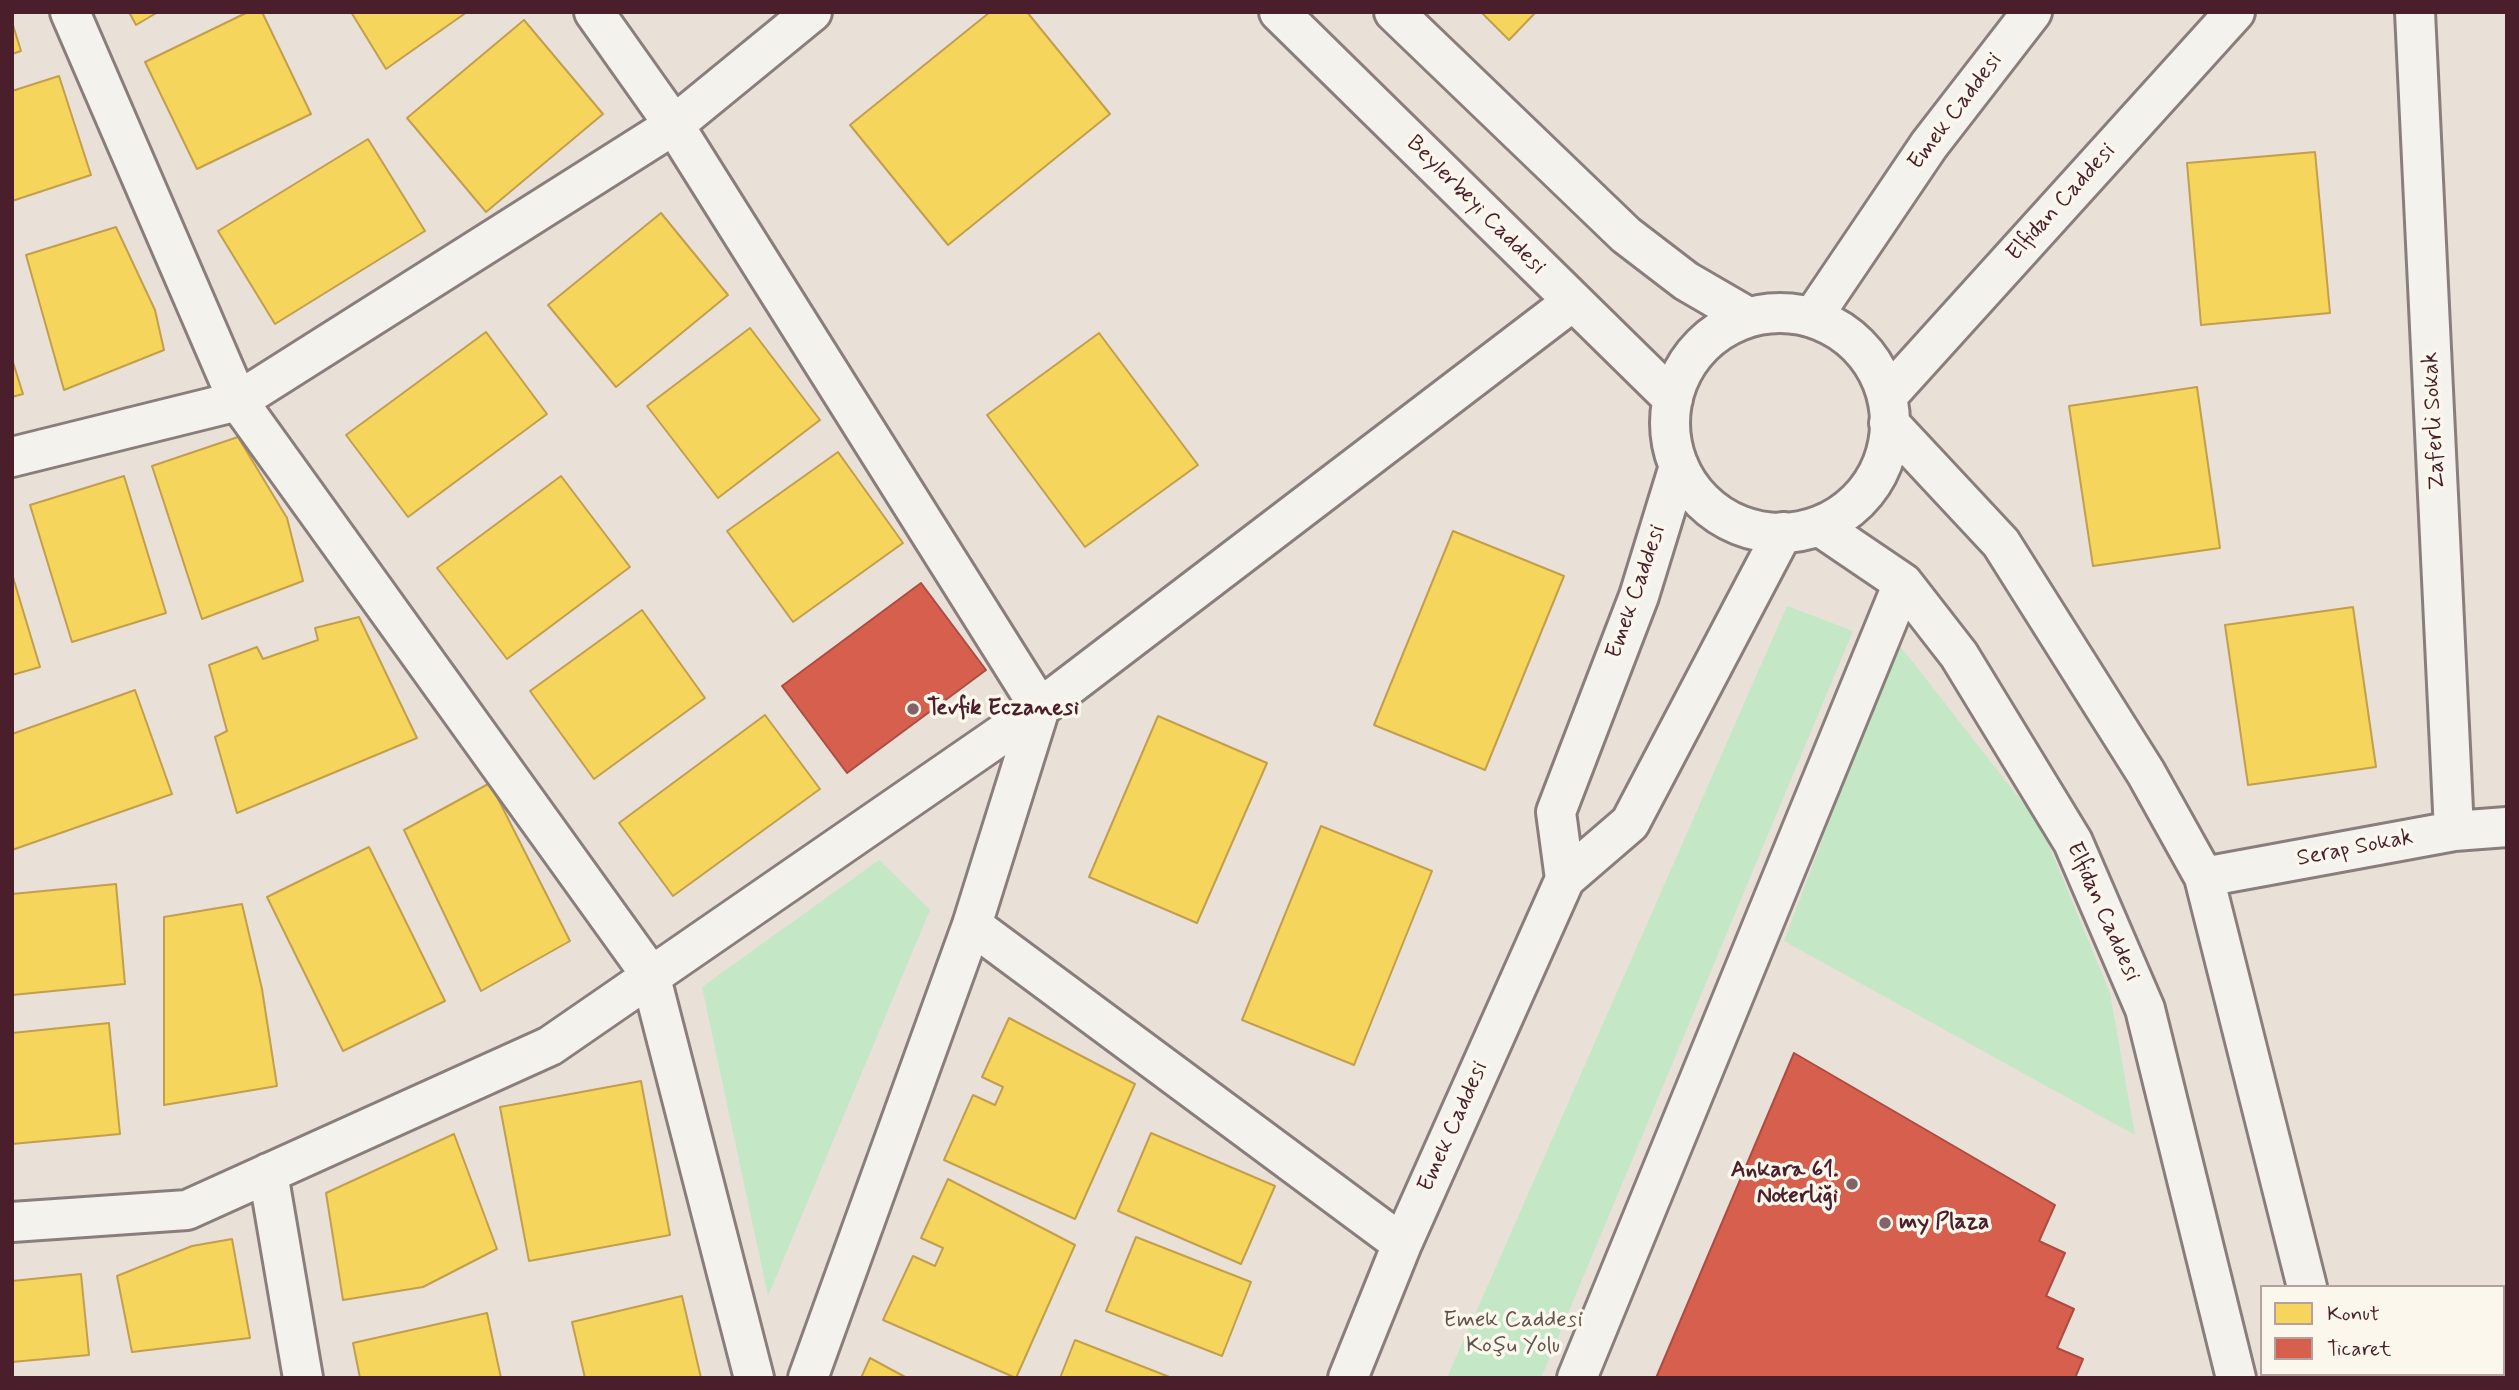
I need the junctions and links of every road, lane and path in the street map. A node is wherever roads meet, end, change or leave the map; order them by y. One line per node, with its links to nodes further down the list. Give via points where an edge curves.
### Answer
1 (70, 12): 14 (street)
2 (594, 12): 9 (street)
3 (812, 12): 9 (street)
4 (1279, 12): 10 (street, Beylerbeyi Caddesi)
5 (1394, 12): 11 (street, via 1626,235 1686,281)
6 (2032, 12): 12 (street, Emek Caddesi, via 1929,145)
7 (2235, 12): 15 (street, Elfidan Caddesi)
8 (2416, 12): 22 (street, Zaferli Sokak)
9 (674, 125): 14 (street); 20 (street)
10 (1572, 302): 13 (street, Beylerbeyi Caddesi); 20 (street)
11 (1748, 317): 12 (street, via 1783,313); 13 (street, via 1716,332 1691,357)
12 (1812, 318): 15 (street, via 1853,340 1875,362)
13 (1673, 399): 17 (street, via 1669,423)
14 (238, 401): 16 (street); 26 (street)
15 (1889, 408): 18 (street, via 1889,442 1876,478 1852,507); 23 (street, via 2001,543 2146,773)
16 (12, 457)
17 (1679, 466): 18 (street, via 1690,489 1715,513 1747,529); 24 (street, Emek Caddesi, via 1639,596 1556,812)
18 (1801, 529): 19 (street, Elfidan Caddesi); 24 (street, Emek Caddesi, via 1630,823)
19 (1903, 583): 35 (street); 36 (street, Elfidan Caddesi, via 1959,655 2073,842 2145,1009)
20 (1040, 708): 25 (street); 26 (street)
21 (2507, 827): 22 (street, Serap Sokak)
22 (2454, 831): 23 (street, Serap Sokak)
23 (2204, 877): 30 (street)
24 (1565, 879): 29 (street, Emek Caddesi)
25 (972, 925): 29 (street); 33 (street)
26 (650, 974): 27 (street, via 550,1046); 32 (street)
27 (268, 1173): 28 (street, via 187,1210); 31 (street)
28 (12, 1222)
29 (1402, 1244): 34 (street, Emek Caddesi)
30 (2306, 1285)
31 (303, 1378)
32 (754, 1378)
33 (808, 1378)
34 (1348, 1378)
35 (1577, 1378)
36 (2236, 1378)

